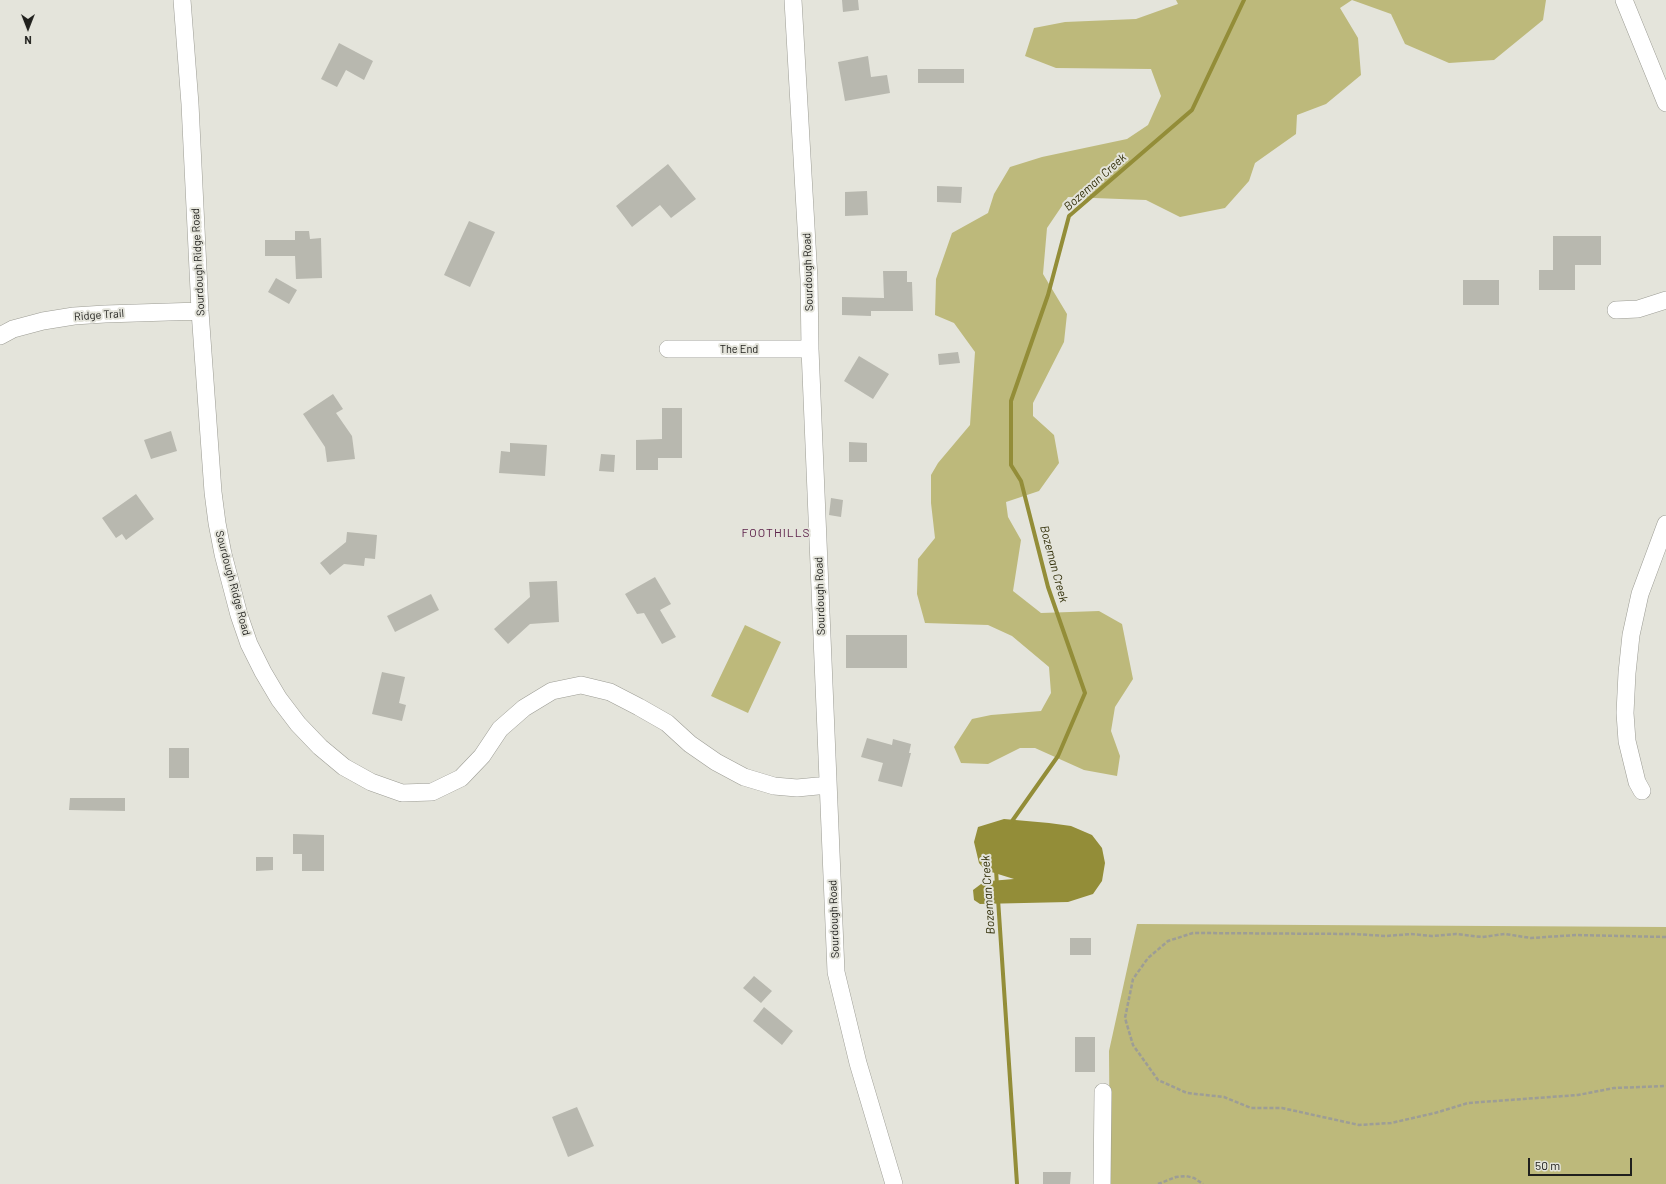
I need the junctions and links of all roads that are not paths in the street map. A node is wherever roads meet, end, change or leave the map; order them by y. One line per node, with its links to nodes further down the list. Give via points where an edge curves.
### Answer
1 (182, 0): 7 (street, Sourdough Ridge Road)
2 (793, 0): 9 (street, Sourdough Road, via 809,279)
3 (1624, 0): 4 (street)
4 (1666, 103)
5 (1666, 300): 6 (street, via 1638,309)
6 (1616, 310)
7 (200, 311): 8 (street, Ridge Trail, via 74,316 13,329); 12 (street, Sourdough Ridge Road, via 213,492 223,554 238,615 249,644 279,699 298,724 344,767 372,782 402,793 432,792 461,778 482,756 500,729 524,708 552,691 581,685 610,692 639,707 667,723 690,744 716,762 744,777 774,786 797,788)
8 (0, 336)
9 (810, 348): 10 (street, The End); 12 (street, Sourdough Road)
10 (668, 350)
11 (1666, 524): 13 (street, via 1640,594 1627,673 1627,740 1637,782)
12 (828, 785): 15 (street, Sourdough Road, via 836,972 858,1063)
13 (1642, 791)
14 (1103, 1092): 16 (street)
15 (894, 1184)
16 (1102, 1184)

